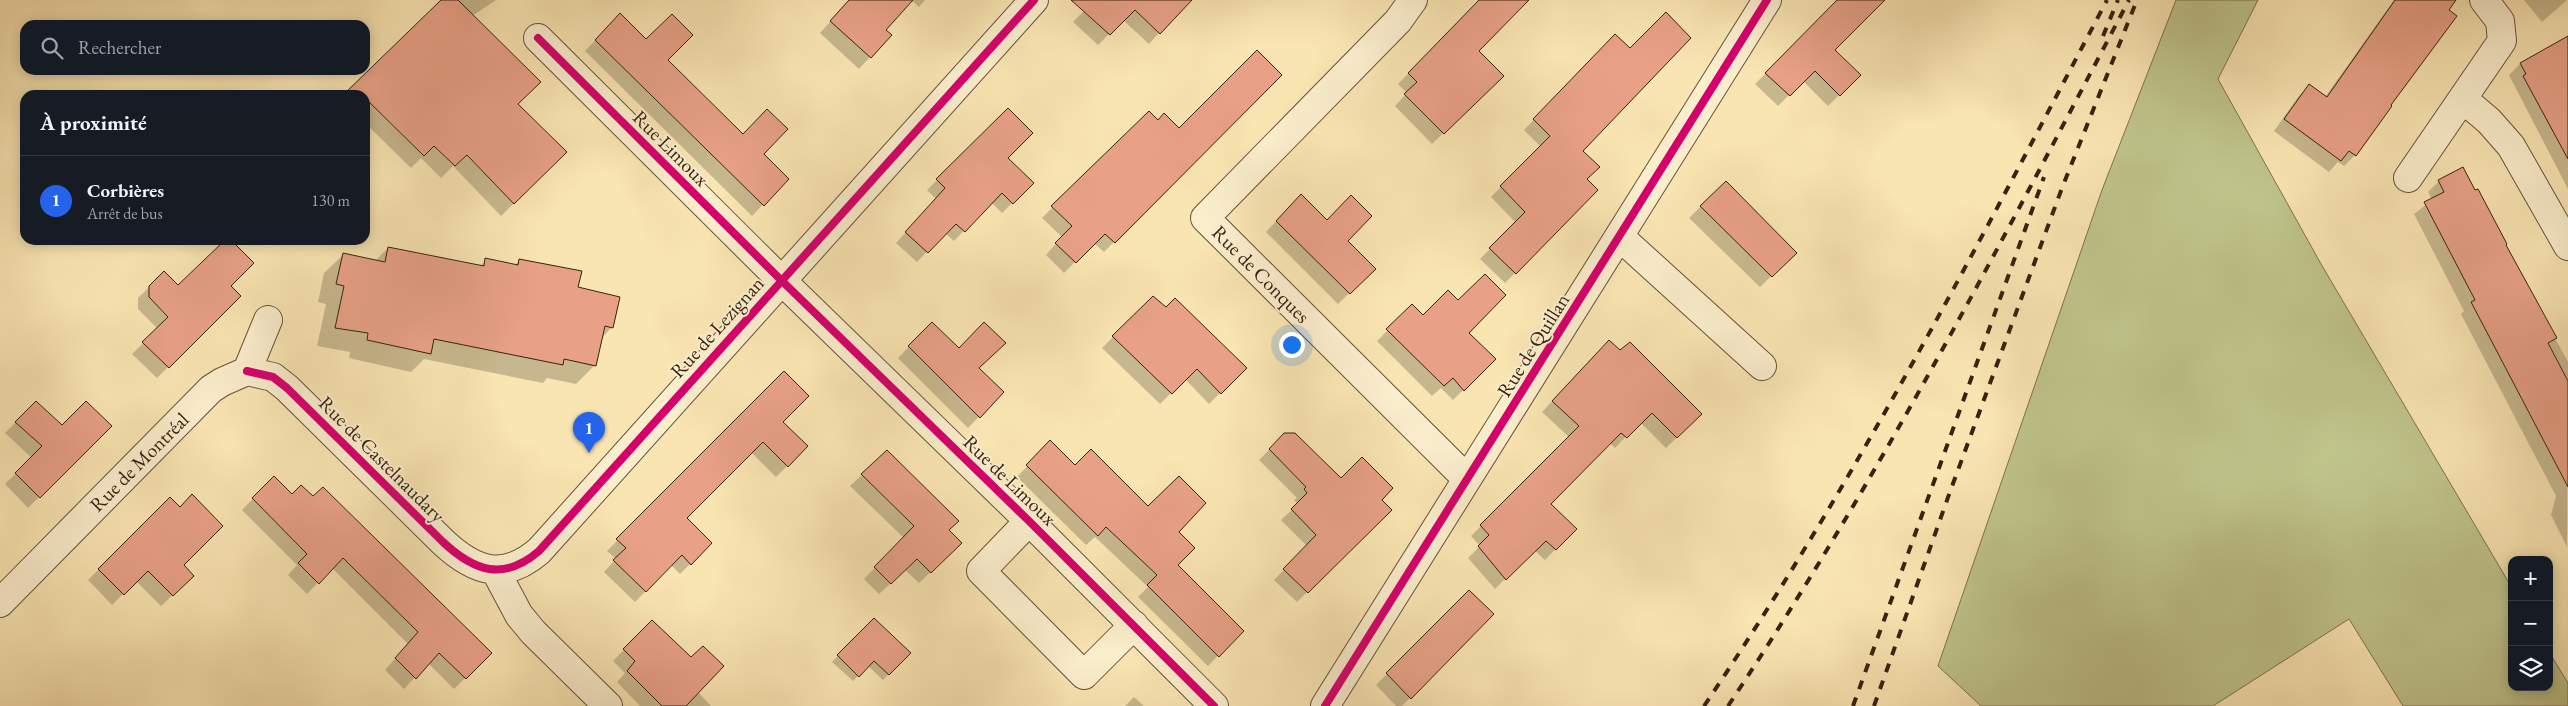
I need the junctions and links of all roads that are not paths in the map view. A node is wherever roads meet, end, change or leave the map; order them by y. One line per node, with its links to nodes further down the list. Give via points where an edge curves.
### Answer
1 (1034, 0): 10 (street, Rue de Lezignan)
2 (1413, 0): 14 (street, Rue de Conques, via 1398,21 1204,218)
3 (1767, 0): 8 (street, Rue de Quillan)
4 (2484, 0): 6 (street, via 2500,21 2502,41)
5 (538, 38): 10 (street, Rue Limoux)
6 (2463, 99): 7 (street); 9 (street, via 2511,146)
7 (2408, 178)
8 (1620, 236): 12 (street); 14 (street, Rue de Quillan)
9 (2568, 246)
10 (781, 280): 15 (street, Rue de Limoux); 16 (street, Rue de Lezignan, via 539,551 527,562)
11 (268, 320): 13 (street)
12 (1762, 366)
13 (247, 371): 16 (street, Rue de Castelnaudary, via 273,378 287,388 454,552 480,568); 17 (street, Rue de Montréal, via 211,390)
14 (1467, 480): 21 (street, Rue de Quillan)
15 (1029, 521): 18 (street, Rue de Limoux); 18 (street, Rue de Limoux, via 981,571 1084,675)
16 (495, 570): 19 (street, via 519,615 533,632)
17 (0, 603)
18 (1134, 625): 20 (street, Rue de Limoux)
19 (608, 706)
20 (1214, 706)
21 (1325, 706)

